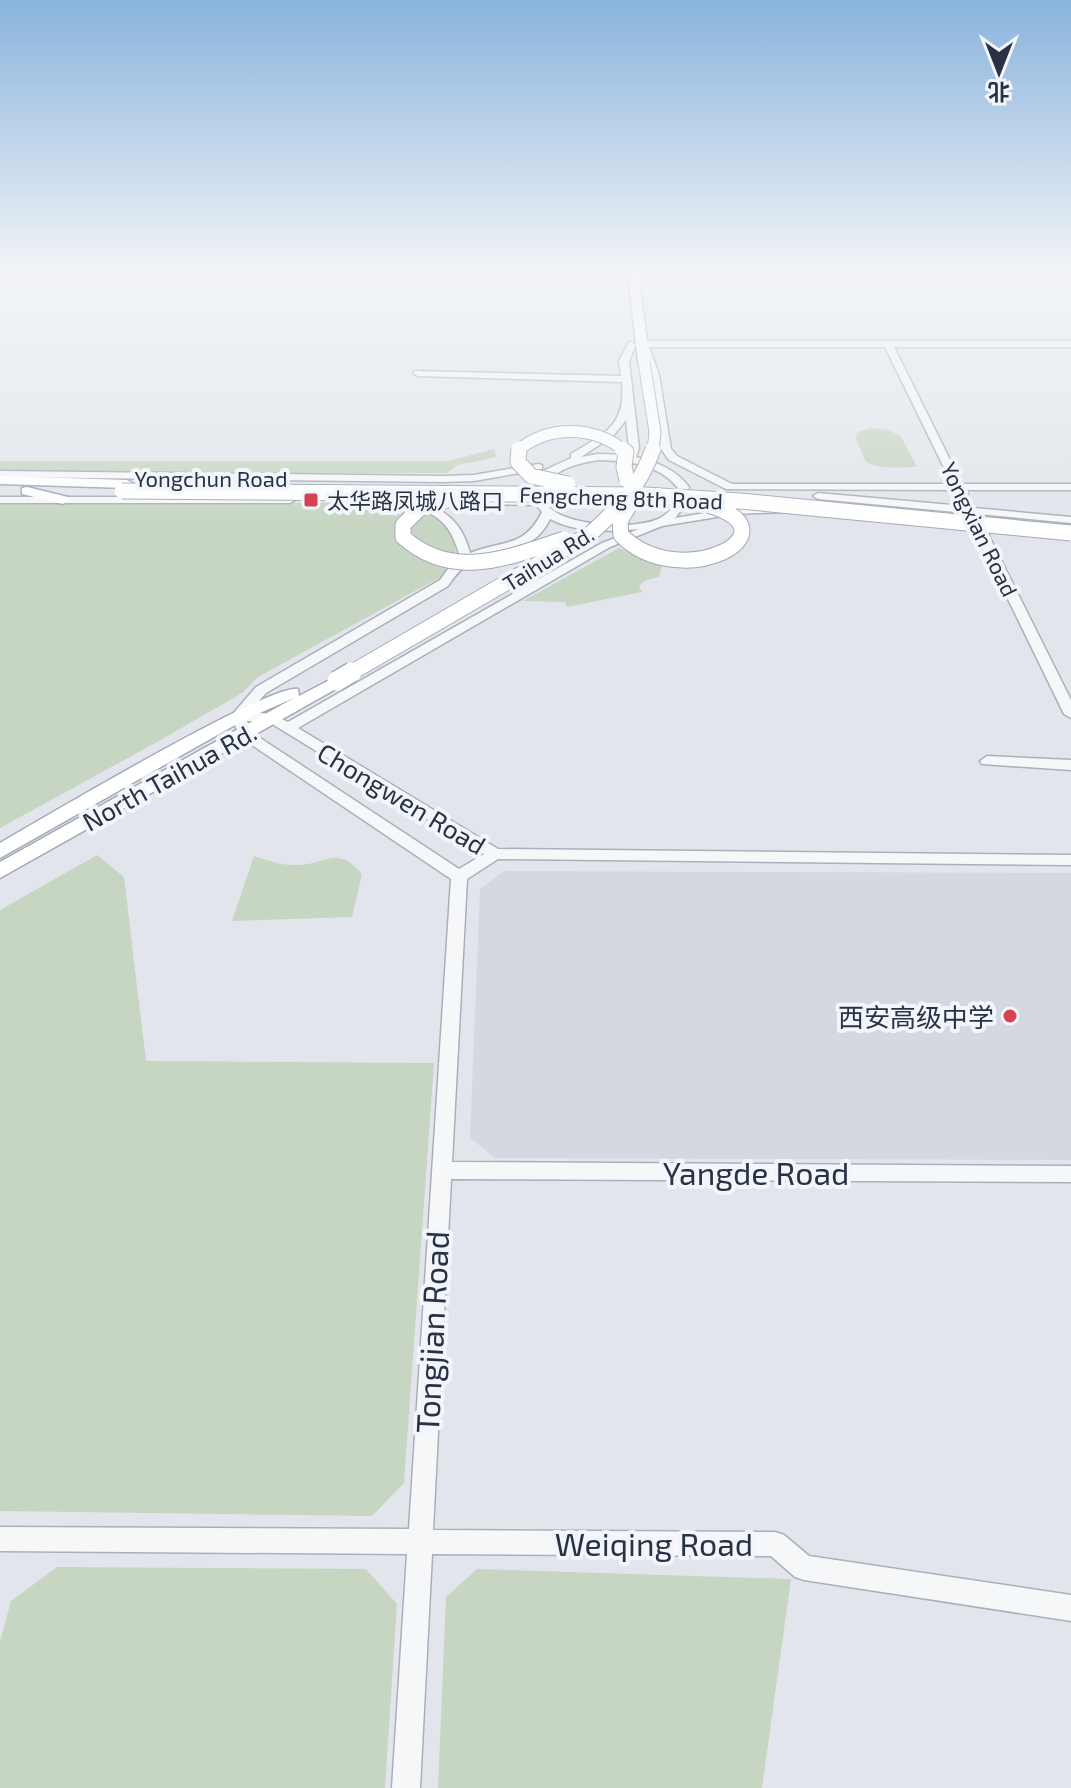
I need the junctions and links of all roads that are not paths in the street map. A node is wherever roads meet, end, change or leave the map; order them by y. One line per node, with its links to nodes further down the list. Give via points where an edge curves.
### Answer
1 (626, 358): 7 (street)
2 (639, 358): 5 (main road)
3 (645, 358): 19 (street, via 654,375 666,449 673,458)
4 (895, 358): 20 (street, Yongxian Road)
5 (639, 362): 11 (main road, Taihua Rd., bridge, via 655,432); 14 (main road, Taihua Rd., via 643,437)
6 (418, 373): 7 (street)
7 (626, 379): 8 (street)
8 (629, 399): 9 (street); 10 (street, via 613,433)
9 (631, 458): 10 (street, Yongchun Road); 15 (street, Fengcheng 8th Road, via 667,470)
10 (565, 463): 13 (street, Yongchun Road, via 474,478); 30 (street, via 539,479 535,490)
11 (644, 473): 24 (main road, bridge, via 644,483 620,521 621,535 632,547 659,558 696,560 740,542 740,524 724,510); 41 (main road, Taihua Rd., bridge, via 617,510 590,534)
12 (0, 477): 16 (street, Yongchun Road); 17 (main road, Yongchun Road)
13 (336, 479): 16 (street, Yongchun Road); 29 (street, via 342,483 339,496)
14 (627, 480): 18 (main road, bridge, via 626,452 616,441 596,434 540,436 517,451 518,462 531,476); 38 (main road, Taihua Rd., bridge, via 592,519)
15 (679, 480): 19 (street, Fengcheng 8th Road); 33 (street, via 683,502)
16 (127, 484): 17 (main road, Yongchun Road); 18 (main road, Fengcheng 8th Road, bridge); 23 (main road, Fengcheng 8th Road, bridge)
17 (32, 486): 22 (main road, Yongchun Road); 28 (main road)
18 (596, 487): 34 (main road, Fengcheng 8th Road, bridge)
19 (730, 487): 20 (street); 25 (street, Fengcheng 8th Road)
20 (960, 487): 21 (street); 31 (street, Yongxian Road)
21 (1071, 487)
22 (0, 491)
23 (505, 493): 24 (main road, Fengcheng 8th Road, bridge); 38 (main road, bridge, via 419,509 403,525 403,537 430,558 474,563)
24 (645, 495): 37 (main road, Fengcheng 8th Road, bridge)
25 (813, 496): 31 (street, Fengcheng 8th Road); 32 (street, via 801,498)
26 (377, 498): 29 (street, Yongchun Road); 30 (street, Yongchun Road); 40 (street, via 443,514 462,532 465,554)
27 (0, 500): 28 (street, Yongchun Road)
28 (63, 500): 29 (street, Yongchun Road)
29 (328, 500)
30 (544, 507): 33 (street, Yongchun Road, via 587,526); 36 (street, via 542,529)
31 (972, 511): 34 (street, Fengcheng 8th Road); 35 (street, Yongxian Road)
32 (802, 512): 33 (street, Fengcheng 8th Road, via 731,511); 35 (street, Fengcheng 8th Road)
33 (658, 523): 39 (street)
34 (1071, 523)
35 (980, 529): 37 (street, Fengcheng 8th Road); 42 (street, Yongxian Road)
36 (535, 534): 39 (street, via 564,537 585,548); 40 (street, via 525,542 484,550)
37 (1071, 535)
38 (564, 539): 41 (main road, Taihua Rd., bridge)
39 (587, 558): 44 (street)
40 (454, 570): 43 (street, via 444,583 261,690)
41 (332, 678): 43 (main road, North Taihua Rd.); 44 (main road, North Taihua Rd.)
42 (1071, 714)
43 (238, 716): 44 (street, Chongwen Road); 45 (street); 48 (main road, North Taihua Rd.)
44 (280, 723): 45 (main road, North Taihua Rd.); 49 (street, Chongwen Road)
45 (245, 734): 51 (main road, North Taihua Rd.); 52 (street, Chongwen Road)
46 (987, 761): 47 (street)
47 (1071, 765)
48 (0, 851)
49 (495, 854): 50 (street); 52 (street, Chongwen Road)
50 (1071, 860)
51 (0, 871)
52 (459, 877): 53 (street, Tongjian Road)
53 (441, 1170): 54 (street, Yangde Road); 56 (street, Tongjian Road)
54 (1071, 1174)
55 (0, 1539): 56 (street, Weiqing Road)
56 (418, 1543): 57 (street, Weiqing Road, via 775,1544 804,1568); 58 (street, Tongjian Road)
57 (1071, 1608)
58 (406, 1788)

